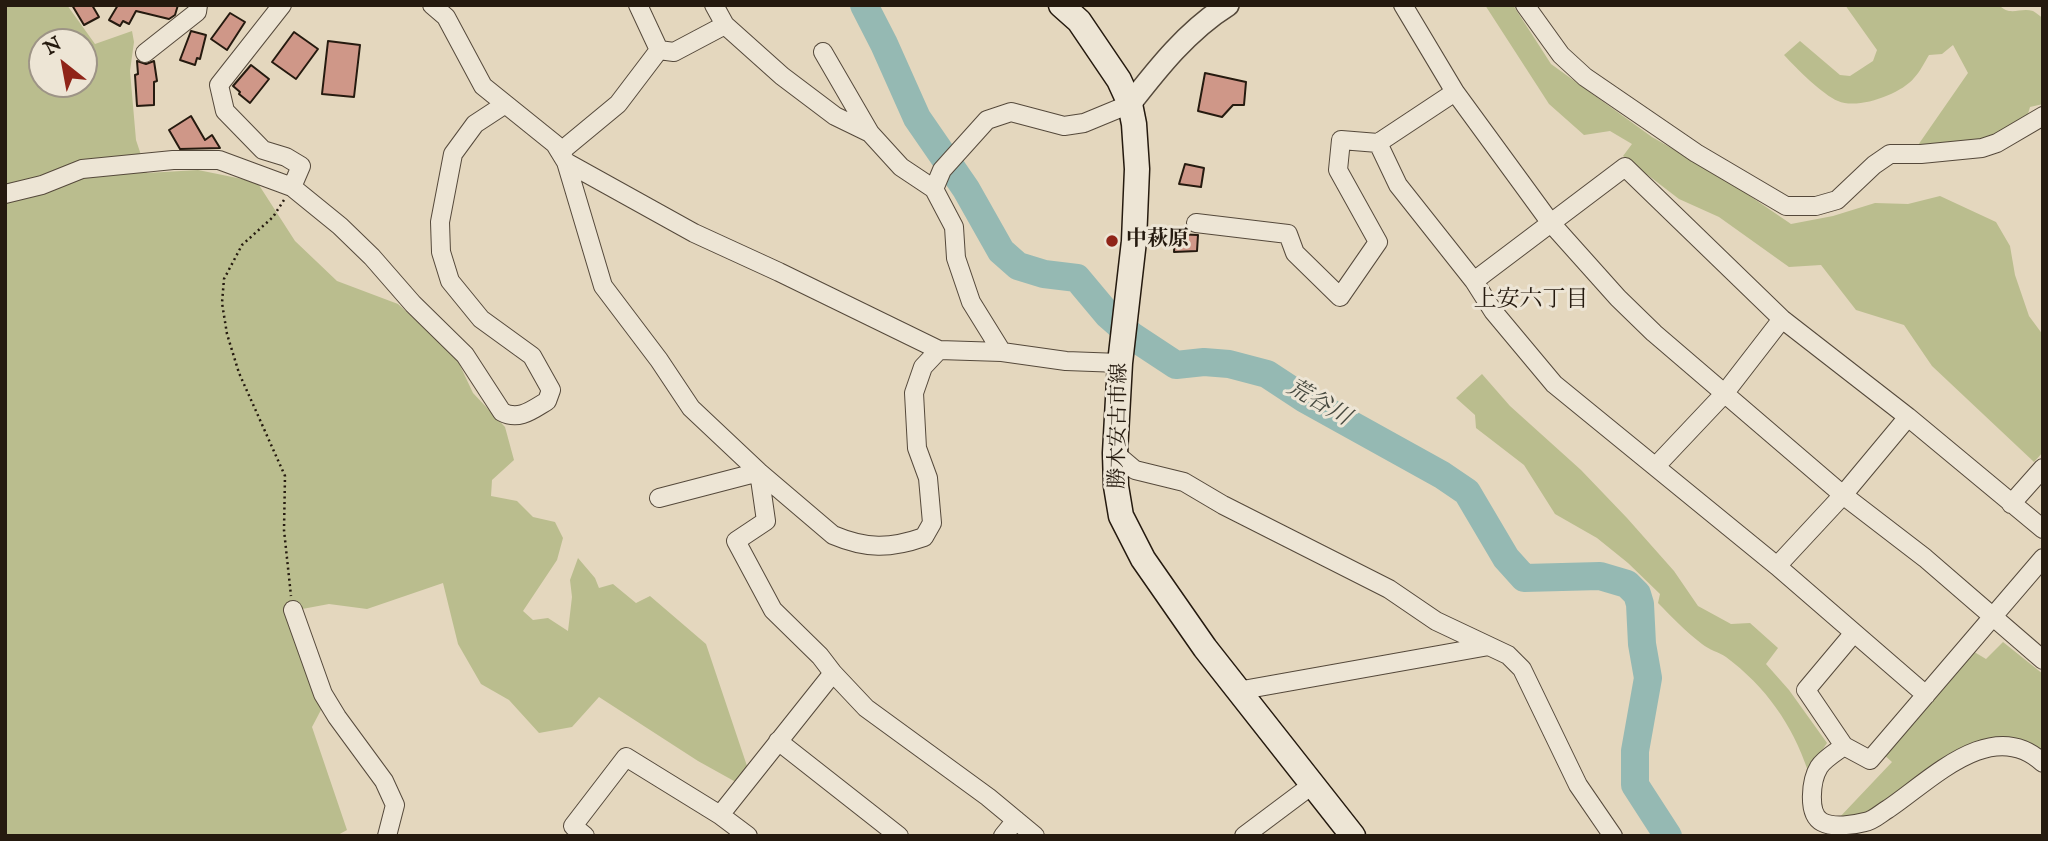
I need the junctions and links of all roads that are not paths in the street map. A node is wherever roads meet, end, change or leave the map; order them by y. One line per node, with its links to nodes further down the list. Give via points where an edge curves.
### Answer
1 (198, 5): 13 (street, via 197,12)
2 (282, 5): 21 (street, via 219,85 225,111 263,149 301,166)
3 (432, 5): 16 (street, via 446,17 483,86)
4 (638, 5): 11 (street)
5 (714, 5): 10 (street)
6 (1061, 5): 15 (main road, 勝木安古市線, via 1095,43)
7 (1227, 5): 15 (street, via 1163,62)
8 (1403, 5): 14 (street)
9 (1525, 5): 17 (street, via 1561,55 1585,77 1696,153 1786,206 1816,206 1837,200 1890,154 1982,148)
10 (725, 24): 11 (street, via 674,52); 18 (street, via 835,116)
11 (659, 50): 20 (street, via 618,104)
12 (823, 52): 18 (street)
13 (145, 53)
14 (1455, 92): 19 (street); 24 (street)
15 (1130, 104): 22 (street, via 1084,123 1064,125 1011,112 987,120 942,170); 30 (main road, 勝木安古市線, via 1137,169)
16 (504, 105): 20 (street, via 555,144); 21 (street, via 475,124 453,154 440,222 441,252 450,281 481,319 532,356 544,376 551,390 547,401 524,414 512,417 502,412 465,355 372,257)
17 (2043, 116)
18 (870, 133): 22 (street, via 901,167)
19 (1378, 143): 25 (street, via 1341,139 1338,170 1378,242 1340,297 1295,253 1288,234); 26 (street, via 1398,184)
20 (563, 157): 28 (street, via 694,233); 36 (street, via 603,286 691,408)
21 (292, 187): 23 (street, via 219,160 173,160 82,169 42,186)
22 (934, 189): 29 (street, via 954,227 956,258 971,302)
23 (5, 194)
24 (1550, 222): 26 (street); 27 (street, via 1625,167); 31 (street, via 1618,298)
25 (1196, 223)
26 (1474, 281): 34 (street, via 1554,384)
27 (1782, 319): 31 (street); 32 (street)
28 (939, 350): 29 (street); 36 (street, via 923,367 914,393 917,448 928,478 932,523 924,537 886,548 833,535)
29 (1002, 352): 30 (street, via 1066,361)
30 (1121, 357): 33 (main road, 勝木安古市線)
31 (1724, 394): 34 (street); 37 (street)
32 (1908, 417): 37 (street); 39 (street)
33 (1115, 453): 46 (street, via 1135,470 1184,482); 49 (main road, 勝木安古市線, via 1121,516 1129,535)
34 (1657, 466): 42 (street)
35 (2043, 468): 39 (street)
36 (759, 472): 38 (street); 48 (street, via 766,521 736,541 773,610)
37 (1843, 495): 42 (street); 44 (street)
38 (659, 498)
39 (2011, 504): 40 (street)
40 (2043, 529)
41 (2043, 558): 44 (street)
42 (1777, 566): 45 (street)
43 (293, 610): 57 (street, via 323,694 384,780 395,805)
44 (1994, 618): 47 (street); 50 (street)
45 (1853, 634): 50 (street); 52 (street, via 1806,690)
46 (1490, 646): 49 (street); 65 (street, via 1522,669 1578,785)
47 (2043, 660)
48 (833, 673): 51 (street); 56 (street, via 866,708)
49 (1237, 691): 54 (main road, 勝木安古市線)
50 (1926, 695): 52 (street, via 1870,760)
51 (778, 741): 55 (street); 60 (street)
52 (1844, 746): 53 (street, via 1819,766 1812,796 1816,816 1833,825 1867,822 1976,750 1999,746 2024,749)
53 (2043, 763)
54 (1312, 785): 63 (street); 64 (main road, 勝木安古市線)
55 (720, 815): 58 (street, via 626,757 573,826); 59 (street)
56 (1016, 820): 61 (street); 62 (street)
57 (387, 836)
58 (585, 836)
59 (748, 836)
60 (899, 836)
61 (1003, 836)
62 (1035, 836)
63 (1244, 836)
64 (1353, 836)
65 (1613, 836)

